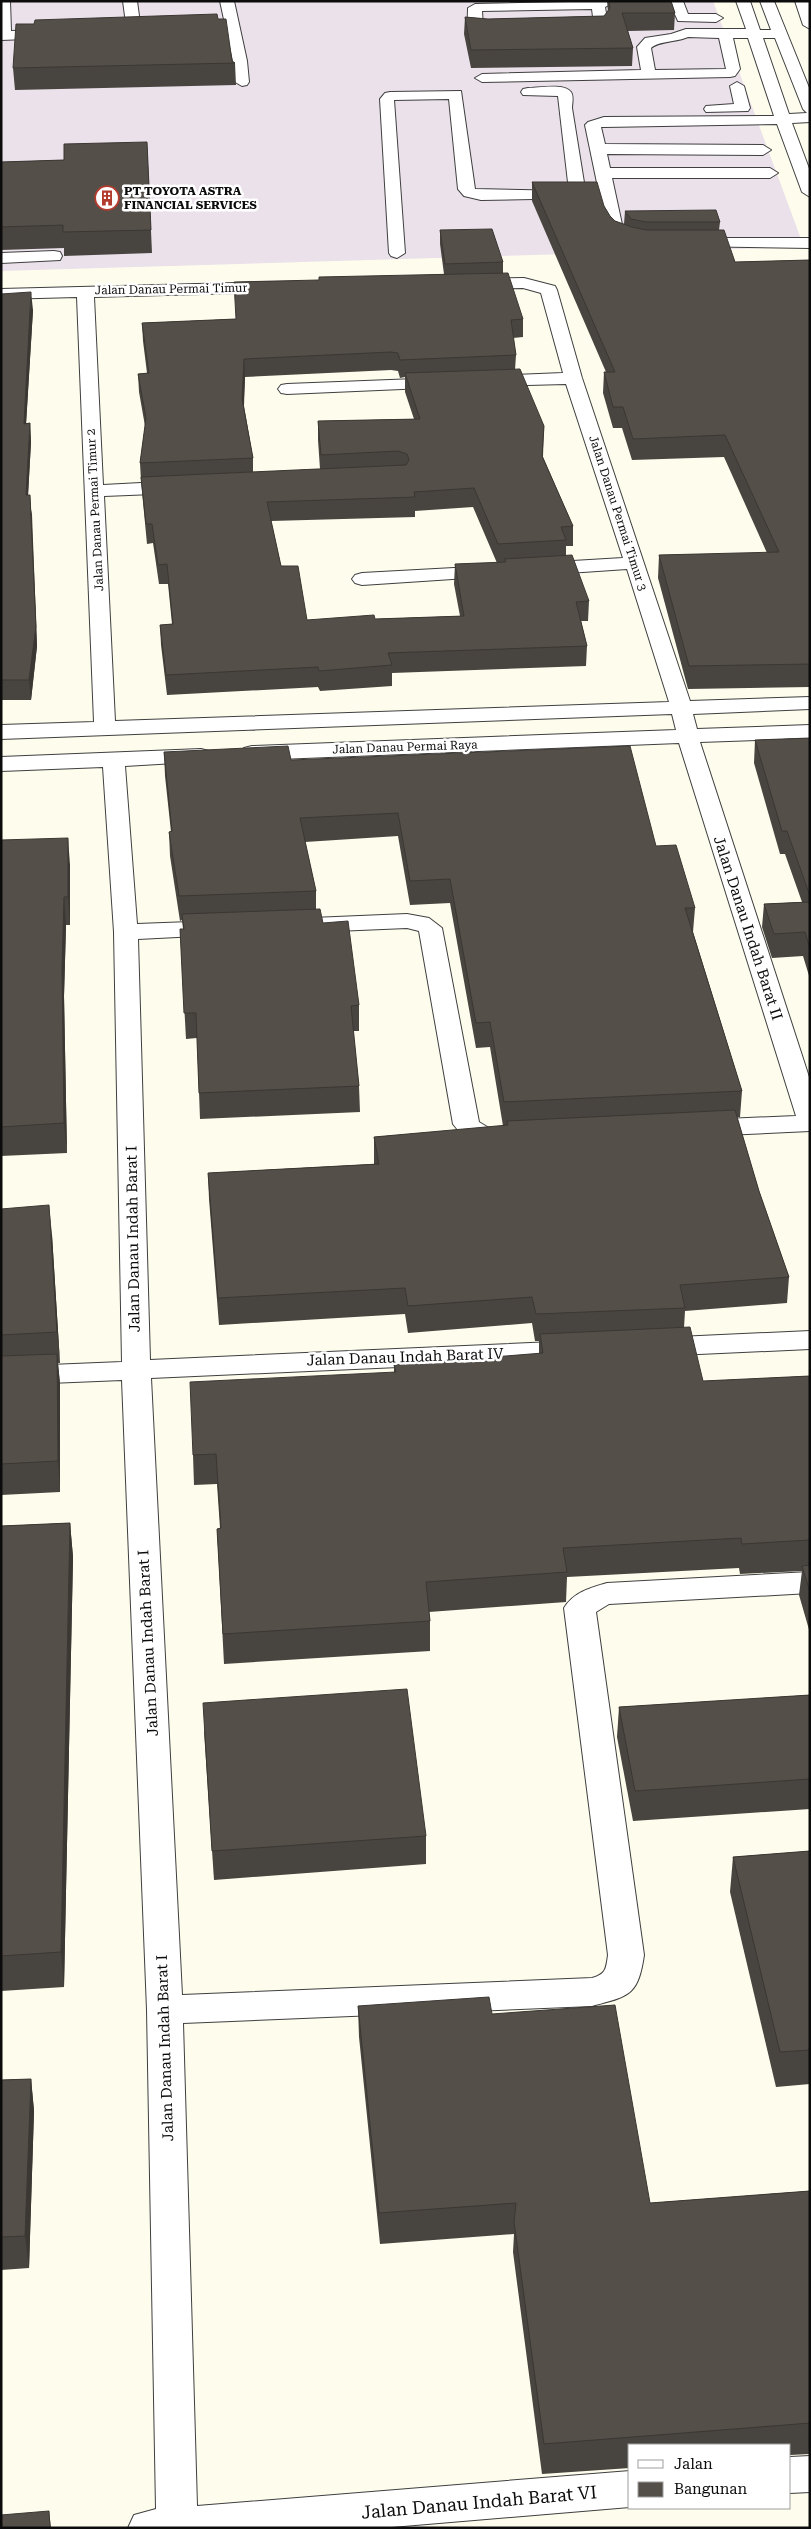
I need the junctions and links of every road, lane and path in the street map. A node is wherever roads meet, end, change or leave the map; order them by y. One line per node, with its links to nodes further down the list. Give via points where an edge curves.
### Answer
1 (3, 1): 21 (street)
2 (130, 1): 15 (street, via 139,31)
3 (227, 1): 24 (street, via 227,29 240,61)
4 (676, 1): 9 (street)
5 (743, 1): 10 (street)
6 (767, 1): 11 (street)
7 (802, 1): 12 (street)
8 (604, 3): 13 (street, via 475,8 476,28 479,30); 14 (street, via 599,29)
9 (683, 18): 10 (street); 16 (street)
10 (748, 18): 11 (street); 19 (street)
11 (772, 18): 20 (street)
12 (810, 25)
13 (515, 31)
14 (565, 31)
15 (116, 32)
16 (686, 32): 18 (street); 22 (street, via 673,39 646,42)
17 (69, 33): 21 (street)
18 (725, 33): 19 (street); 22 (street, via 733,69 730,73)
19 (754, 34): 20 (street); 34 (street)
20 (779, 34): 32 (street)
21 (2, 36)
22 (649, 75): 23 (street)
23 (482, 78)
24 (242, 82)
25 (737, 86): 31 (street, via 743,105 737,109)
26 (475, 93): 28 (street)
27 (513, 93): 29 (street, via 560,92 565,94)
28 (456, 94): 41 (street, via 466,189 470,193 481,196); 45 (street, via 390,96 386,99)
29 (565, 108): 30 (street); 41 (street)
30 (584, 108)
31 (603, 108)
32 (810, 109)
33 (810, 117): 34 (street)
34 (783, 120): 35 (street, via 597,123 593,125); 39 (street)
35 (599, 149): 36 (street); 37 (street)
36 (763, 150)
37 (603, 172): 38 (street); 40 (street)
38 (770, 173)
39 (810, 192)
40 (609, 194): 41 (street); 42 (street, via 615,231 620,237)
41 (578, 195)
42 (655, 243)
43 (675, 243): 44 (street)
44 (810, 243)
45 (397, 253)
46 (54, 256): 47 (street)
47 (1, 258)
48 (454, 284): 52 (street, Jalan Danau Permai Timur 3, via 524,283 549,290)
49 (284, 287): 50 (street, Jalan Danau Permai Timur)
50 (85, 291): 51 (street, Jalan Danau Permai Timur); 55 (street, Jalan Danau Permai Timur 2)
51 (1, 294)
52 (573, 378): 53 (street); 56 (street, Jalan Danau Permai Timur 3)
53 (287, 389)
54 (202, 486): 55 (street)
55 (94, 491): 60 (street, Jalan Danau Permai Timur 2)
56 (635, 563): 57 (street); 59 (street, Jalan Danau Permai Timur 3)
57 (362, 579)
58 (810, 703): 59 (street, Jalan Danau Permai Raya)
59 (682, 709): 60 (street, Jalan Danau Permai Raya); 63 (street, Jalan Danau Permai Timur 3)
60 (105, 728): 62 (street, Jalan Danau Permai Raya)
61 (810, 731): 63 (street, Jalan Danau Permai Raya)
62 (1, 732)
63 (688, 734): 64 (street, Jalan Danau Permai Raya); 69 (street, Jalan Danau Indah Barat II, via 695,765)
64 (114, 759): 65 (street, Jalan Danau Permai Raya); 68 (street, Jalan Danau Indah Barat I)
65 (1, 764)
66 (291, 925): 71 (street, via 407,921 421,922 430,928 466,1124 486,1138)
67 (242, 927): 68 (street)
68 (126, 932): 75 (street, Jalan Danau Indah Barat I)
69 (810, 1121): 70 (street)
70 (682, 1129)
71 (525, 1136)
72 (810, 1340): 73 (street)
73 (632, 1348)
74 (602, 1349): 75 (street, Jalan Danau Indah Barat IV)
75 (136, 1369): 76 (street, Jalan Danau Indah Barat IV); 78 (street, Jalan Danau Indah Barat I)
76 (1, 1376)
77 (810, 1582): 78 (street, via 607,1594 592,1598 580,1608 626,1955 623,1976 614,1986 592,1992 493,1998)
78 (165, 2010): 82 (street, Jalan Danau Indah Barat I)
79 (810, 2474): 80 (street)
80 (791, 2476)
81 (628, 2489): 82 (street, Jalan Danau Indah Barat VI)
82 (168, 2527)

